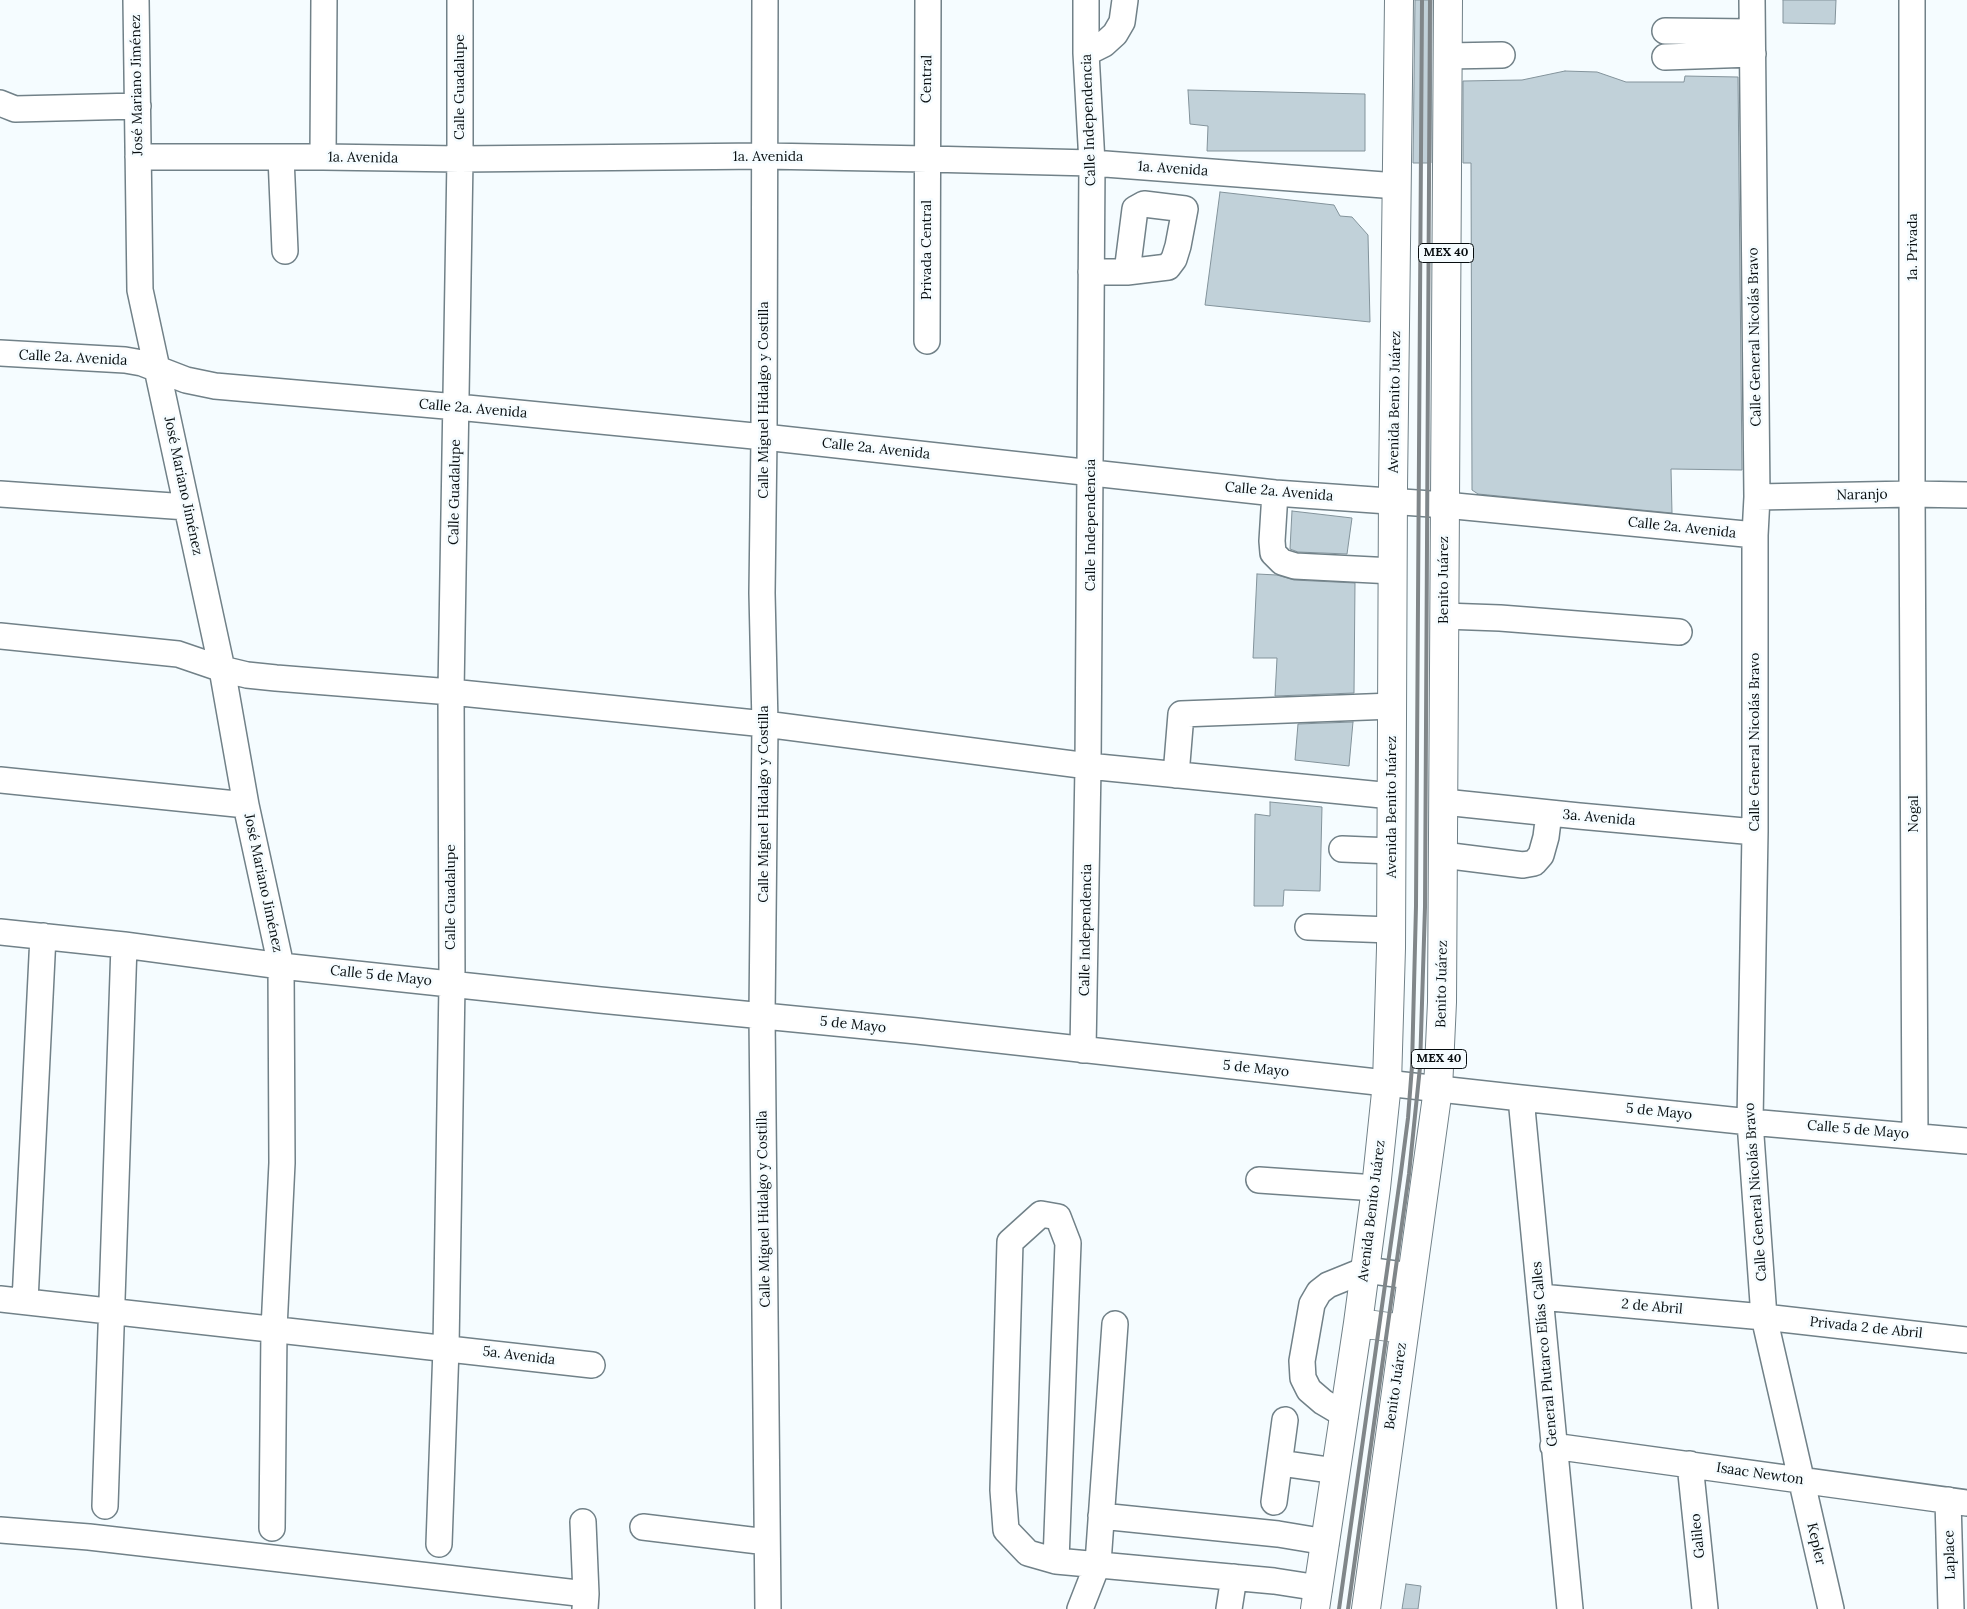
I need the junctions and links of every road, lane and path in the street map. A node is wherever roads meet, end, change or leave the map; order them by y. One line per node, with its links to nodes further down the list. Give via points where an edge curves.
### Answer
1 (136, 0): 19 (street, José Mariano Jiménez)
2 (324, 0): 23 (street)
3 (460, 0): 24 (street, Calle Guadalupe)
4 (765, 0): 20 (street, Calle Miguel Hidalgo y Costilla)
5 (928, 0): 25 (street, Central)
6 (1086, 0): 14 (street, Calle Independencia)
7 (1124, 0): 14 (street, via 1122,22 1115,34)
8 (1399, 0): 28 (main road, Avenida Benito Juárez)
9 (1448, 0): 16 (main road, MEX 40)
10 (1752, 0): 13 (street, Calle General Nicolás Bravo)
11 (1912, 0): 41 (street, 1a. Privada)
12 (1665, 31): 13 (street)
13 (1752, 43): 17 (street); 43 (street, Calle General Nicolás Bravo)
14 (1086, 53): 26 (street, Calle Independencia)
15 (1502, 55): 16 (street)
16 (1447, 56): 45 (main road, MEX 40)
17 (1666, 57)
18 (1, 104): 19 (street, via 15,109)
19 (138, 106): 21 (street, José Mariano Jiménez)
20 (764, 156): 24 (street, 1a. Avenida); 25 (street, 1a. Avenida); 37 (street, Calle Miguel Hidalgo y Costilla)
21 (138, 157): 22 (street, 1a. Avenida); 35 (street, José Mariano Jiménez, via 140,290)
22 (281, 157): 23 (street, 1a. Avenida); 30 (street)
23 (323, 157): 24 (street, 1a. Avenida)
24 (460, 159): 36 (street, Calle Guadalupe)
25 (926, 159): 26 (street, 1a. Avenida); 33 (street, Privada Central)
26 (1092, 164): 27 (street, 1a. Avenida); 31 (street, Calle Independencia)
27 (1190, 171): 28 (street, 1a. Avenida); 29 (street)
28 (1397, 186): 44 (main road, Avenida Benito Juárez)
29 (1185, 209): 32 (street, via 1174,260 1168,267); 32 (street, via 1144,204 1135,209)
30 (285, 251)
31 (1091, 272): 32 (street); 38 (street, Calle Independencia)
32 (1127, 272)
33 (927, 340)
34 (0, 353): 35 (street, Calle 2a. Avenida, via 125,360)
35 (157, 368): 36 (street, Calle 2a. Avenida, via 186,380 215,386); 46 (street, José Mariano Jiménez)
36 (457, 407): 37 (street, Calle 2a. Avenida); 53 (street, Calle Guadalupe)
37 (764, 437): 38 (street, Calle 2a. Avenida); 55 (street, Calle Miguel Hidalgo y Costilla, via 762,593)
38 (1091, 473): 39 (street, Calle 2a. Avenida); 56 (street, Calle Independencia)
39 (1275, 493): 44 (street, Calle 2a. Avenida); 48 (street, via 1272,541 1274,553 1282,562 1295,566)
40 (0, 494): 46 (street)
41 (1912, 494): 42 (street, Naranjo); 43 (street, Naranjo); 80 (street, Nogal)
42 (1967, 496)
43 (1757, 497): 47 (street, Calle General Nicolás Bravo)
44 (1394, 501): 45 (street, Calle 2a. Avenida); 48 (main road, Avenida Benito Juárez)
45 (1445, 505): 47 (street, Calle 2a. Avenida); 49 (main road, Benito Juárez / MEX 40)
46 (187, 507): 52 (street, José Mariano Jiménez)
47 (1755, 535): 63 (street, Calle General Nicolás Bravo)
48 (1393, 571): 54 (main road, Avenida Benito Juárez)
49 (1444, 616): 50 (street); 60 (main road, Benito Juárez / MEX 40)
50 (1679, 632)
51 (0, 636): 52 (street, via 178,654)
52 (222, 669): 53 (street, via 276,678); 61 (street, José Mariano Jiménez)
53 (451, 692): 55 (street); 73 (street, Calle Guadalupe)
54 (1393, 706): 57 (street, via 1181,714); 59 (main road, Avenida Benito Juárez)
55 (765, 724): 56 (street); 74 (street, Calle Miguel Hidalgo y Costilla)
56 (1088, 766): 57 (street); 75 (street, Calle Independencia)
57 (1176, 775): 59 (street)
58 (0, 780): 61 (street)
59 (1392, 796): 65 (main road, Avenida Benito Juárez)
60 (1444, 802): 62 (street, 3a. Avenida); 66 (main road, Benito Juárez / MEX 40)
61 (246, 805): 72 (street, José Mariano Jiménez)
62 (1549, 813): 63 (street, 3a. Avenida); 66 (street, via 1541,855 1534,863)
63 (1755, 832): 79 (street, Calle General Nicolás Bravo)
64 (1342, 849): 65 (street)
65 (1392, 851): 68 (main road, Avenida Benito Juárez)
66 (1444, 854): 77 (main road, Benito Juárez / MEX 40)
67 (1308, 927): 68 (street)
68 (1391, 930): 76 (main road, Avenida Benito Juárez)
69 (0, 932): 70 (street, Calle 5 de Mayo)
70 (43, 936): 71 (street, Calle 5 de Mayo); 88 (street)
71 (124, 945): 72 (street, Calle 5 de Mayo); 89 (street)
72 (281, 966): 73 (street, Calle 5 de Mayo); 94 (street, José Mariano Jiménez, via 282,1163)
73 (452, 984): 74 (street, Calle 5 de Mayo); 96 (street, Calle Guadalupe)
74 (762, 1016): 75 (street, 5 de Mayo); 113 (street, Calle Miguel Hidalgo y Costilla)
75 (1084, 1050): 76 (street, 5 de Mayo)
76 (1387, 1083): 77 (street, 5 de Mayo); 83 (main road, Avenida Benito Juárez)
77 (1438, 1089): 78 (street, 5 de Mayo); 85 (main road, Benito Juárez / MEX 40)
78 (1521, 1098): 79 (street, 5 de Mayo); 86 (street, General Plutarco Elías Calles)
79 (1750, 1122): 80 (street, Calle 5 de Mayo); 90 (street, Calle General Nicolás Bravo)
80 (1916, 1135): 81 (street, Calle 5 de Mayo)
81 (1967, 1140)
82 (1260, 1180): 83 (street)
83 (1376, 1188): 84 (main road, Avenida Benito Juárez)
84 (1365, 1270): 85 (street); 91 (main road, Avenida Benito Juárez); 98 (street, via 1319,1292 1312,1304 1302,1361 1303,1378 1309,1390)
85 (1411, 1276): 93 (main road, Benito Juárez / MEX 40)
86 (1540, 1297): 90 (street, 2 de Abril); 100 (street, General Plutarco Elías Calles)
87 (0, 1299): 88 (street, 5a. Avenida)
88 (25, 1301): 89 (street, 5a. Avenida)
89 (110, 1311): 94 (street, 5a. Avenida); 107 (street)
90 (1764, 1317): 95 (street, Privada 2 de Abril); 104 (street, Calle General Nicolás Bravo)
91 (1358, 1323): 93 (main road); 98 (main road, Avenida Benito Juárez)
92 (1115, 1324): 108 (street)
93 (1404, 1328): 124 (main road, Benito Juárez / MEX 40)
94 (274, 1329): 96 (street, 5a. Avenida); 111 (street, José Mariano Jiménez)
95 (1967, 1340)
96 (446, 1348): 97 (street, 5a. Avenida); 115 (street, Calle Guadalupe)
97 (592, 1365)
98 (1345, 1414): 103 (main road, Avenida Benito Juárez)
99 (1285, 1420): 101 (street)
100 (1553, 1446): 102 (street, Isaac Newton); 125 (street, General Plutarco Elías Calles)
101 (1280, 1463): 103 (street); 105 (street)
102 (1690, 1464): 104 (street, Isaac Newton); 126 (street, Galileo)
103 (1336, 1471): 114 (main road, Avenida Benito Juárez)
104 (1800, 1480): 106 (street, Isaac Newton); 127 (street, Kepler)
105 (1274, 1502)
106 (1958, 1502): 128 (street, Laplace)
107 (104, 1506)
108 (1101, 1516): 114 (street); 117 (street)
109 (583, 1522): 120 (street)
110 (643, 1527): 113 (street)
111 (272, 1528)
112 (0, 1530): 120 (street, via 89,1538)
113 (767, 1542): 121 (street, Calle Miguel Hidalgo y Costilla)
114 (1326, 1542): 119 (main road, Avenida Benito Juárez)
115 (439, 1544)
116 (1056, 1560): 116 (street, via 1028,1552 1006,1530 1003,1490 1010,1242 1041,1214 1058,1216 1068,1243); 117 (street)
117 (1098, 1564): 118 (street); 122 (street)
118 (1234, 1577): 119 (street); 123 (street)
119 (1317, 1599)
120 (586, 1601)
121 (768, 1609)
122 (1080, 1609)
123 (1229, 1609)
124 (1366, 1609)
125 (1570, 1609)
126 (1705, 1609)
127 (1831, 1609)
128 (1951, 1609)

